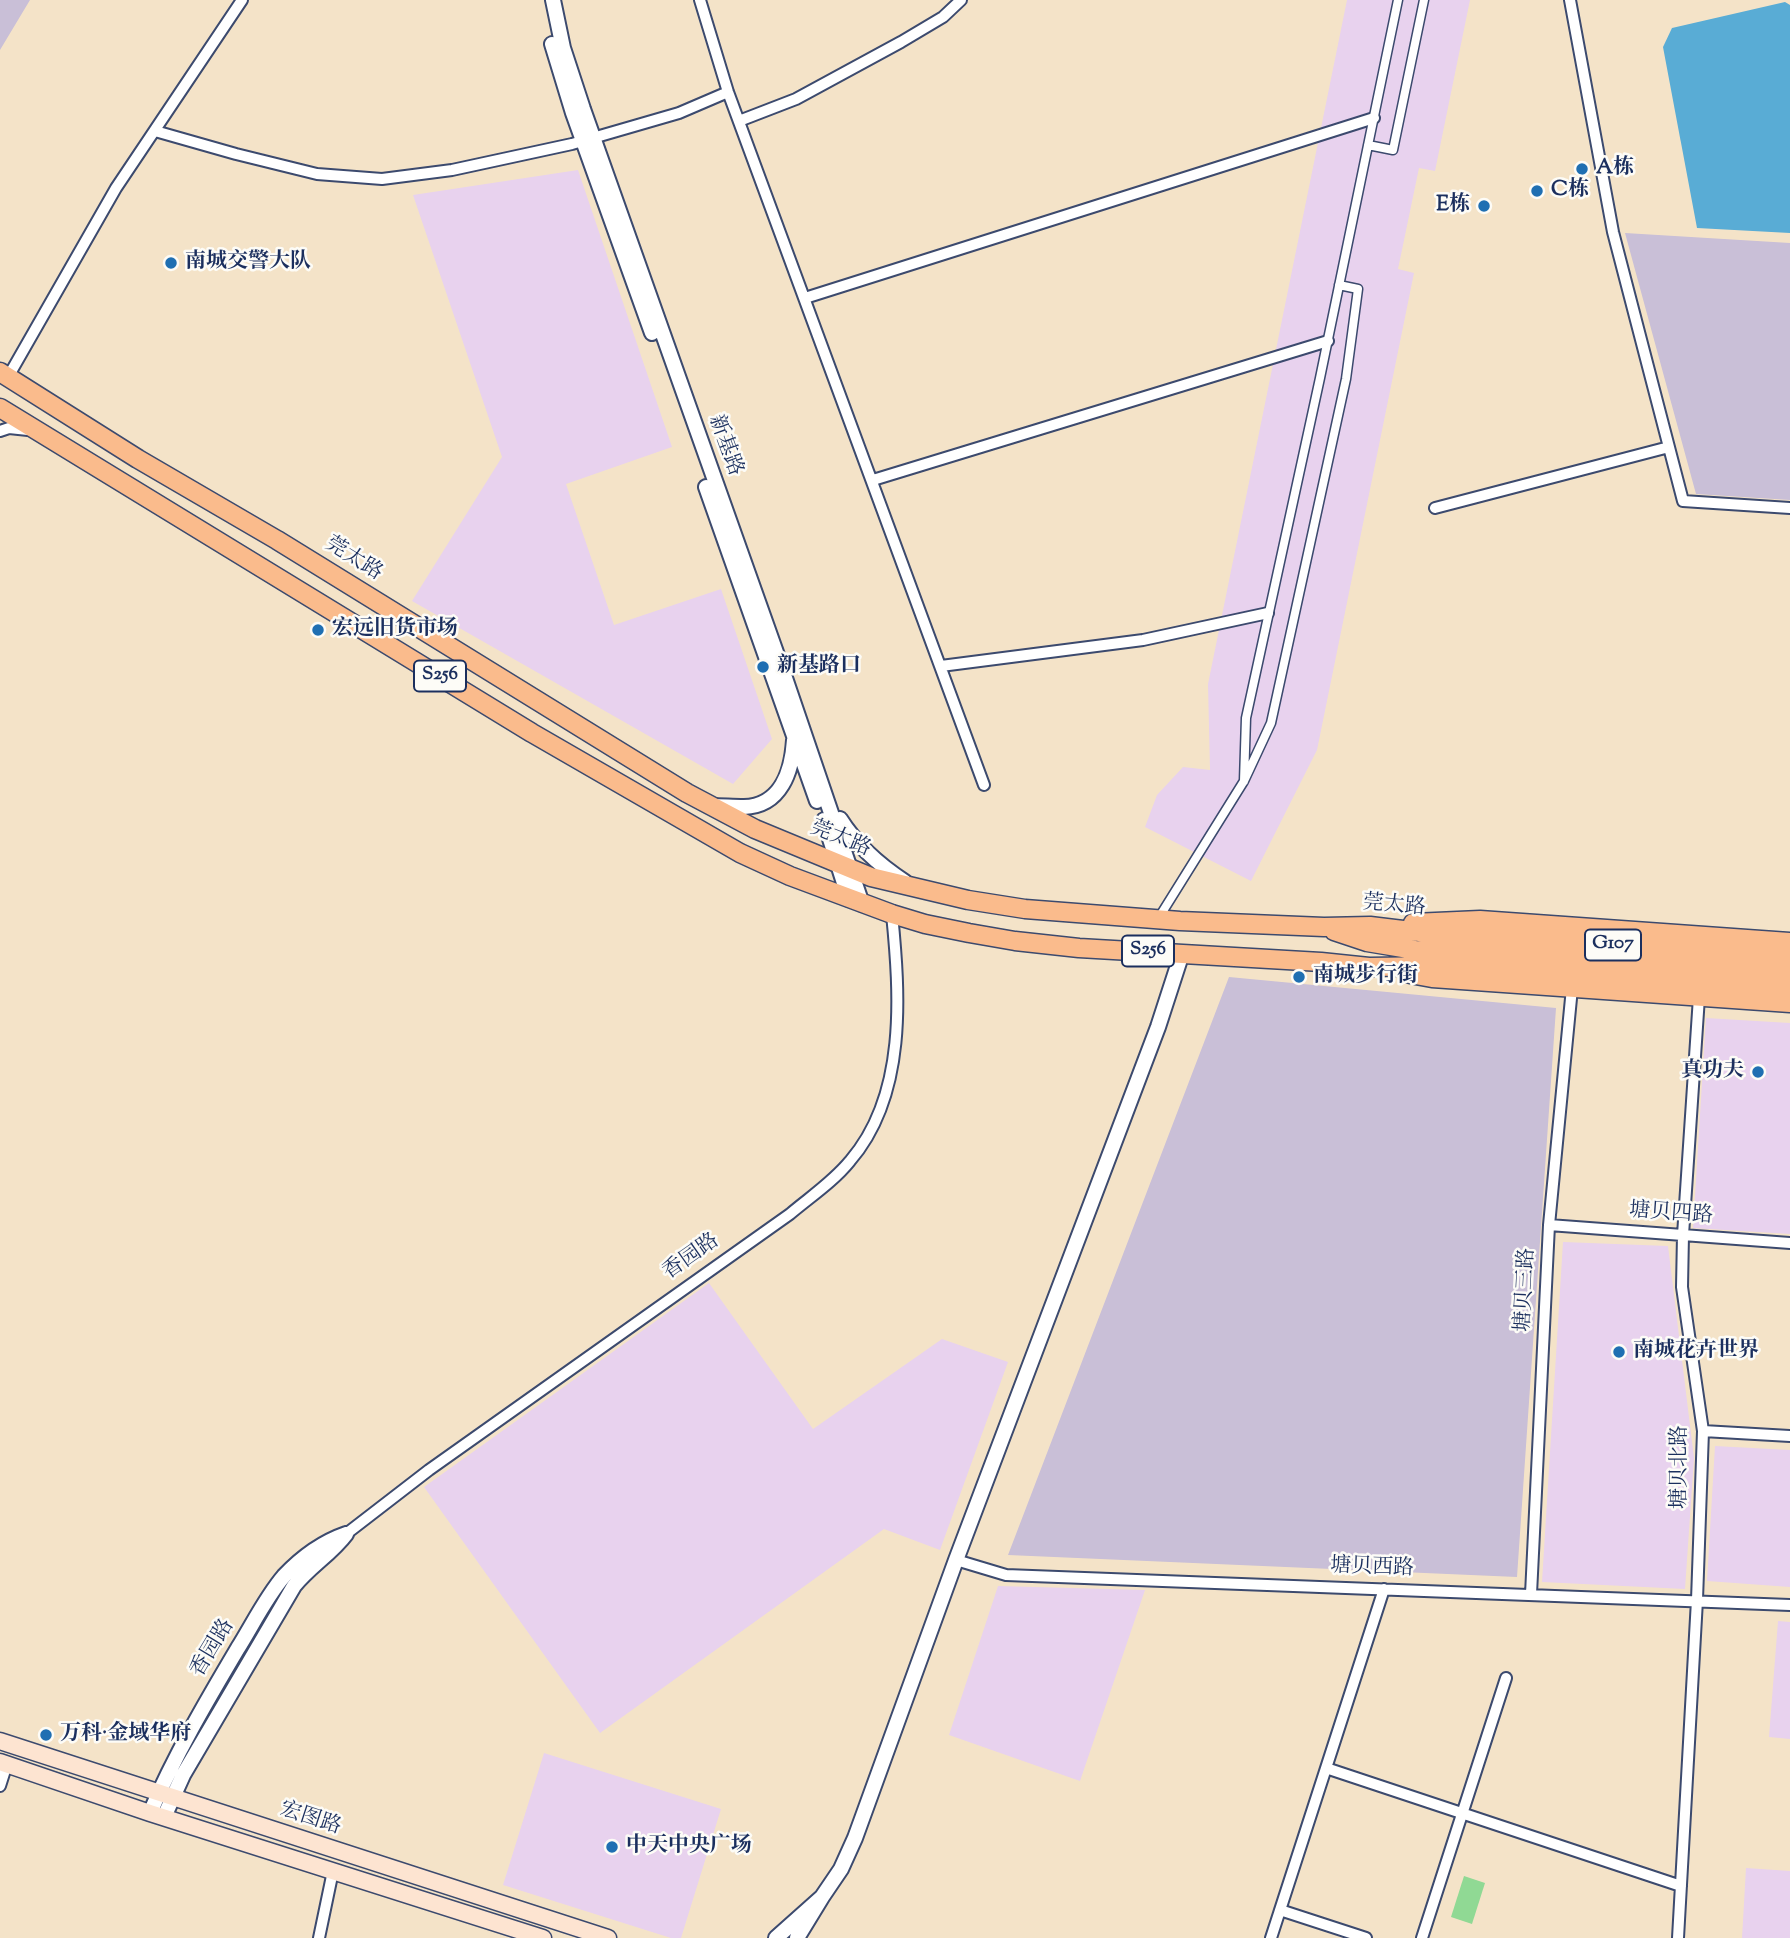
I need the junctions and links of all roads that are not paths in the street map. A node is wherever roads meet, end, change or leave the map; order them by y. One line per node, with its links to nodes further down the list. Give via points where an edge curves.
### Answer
1 (242, 0): 12 (street)
2 (544, 0): 13 (street, 新基路, via 554,52)
3 (553, 0): 13 (street, 新基路)
4 (700, 0): 9 (street)
5 (961, 0): 11 (street, via 943,17 901,42 796,99)
6 (1398, 0): 10 (street)
7 (1424, 0): 14 (street, via 1393,150)
8 (1570, 0): 22 (street, via 1613,232)
9 (728, 92): 11 (street); 13 (street, via 679,113)
10 (1374, 118): 14 (street); 16 (street)
11 (739, 121): 16 (street)
12 (155, 131): 13 (street, via 317,174 382,179 452,170); 18 (street)
13 (588, 140): 28 (street, 新基路); 31 (street, 新基路)
14 (1368, 145): 15 (street)
15 (1339, 285): 17 (street); 29 (street, via 1359,289 1346,379 1271,723)
16 (805, 298): 23 (street)
17 (1328, 341): 23 (street); 26 (street)
18 (4, 375): 32 (main road, 莞太路 / S256)
19 (0, 408): 21 (main road, S256)
20 (0, 431): 21 (street, via 24,429)
21 (41, 434): 35 (main road, S256, via 532,733 740,853)
22 (1669, 447): 24 (street); 25 (street, via 1683,501)
23 (873, 480): 27 (street)
24 (1435, 508)
25 (1790, 508)
26 (1268, 613): 27 (street, via 1143,640); 29 (street, via 1245,718)
27 (941, 666): 30 (street)
28 (794, 735): 32 (street, via 789,770 776,794 745,807); 33 (street, 新基路)
29 (1244, 781): 37 (street)
30 (984, 785)
31 (827, 801): 33 (street, 新基路); 34 (street, via 853,840)
32 (709, 806): 33 (main road, 莞太路 / S256)
33 (844, 866): 34 (main road, 莞太路 / S256); 35 (street, 新基路)
34 (912, 887): 37 (main road, 莞太路 / S256, via 1025,909)
35 (856, 902): 36 (main road, S256)
36 (892, 915): 43 (main road, S256, via 1015,941); 57 (street, 香园路, via 897,971 893,1060 885,1097 852,1159 790,1214)
37 (1158, 919): 39 (main road, 莞太路 / S256)
38 (1370, 926): 39 (main road, 莞太路 / S256); 40 (main road, 莞太路 / S256); 41 (main road, via 1480,920)
39 (1324, 927): 42 (main road, via 1367,942)
40 (1436, 934): 44 (main road, 莞太路 / G107)
41 (1790, 942)
42 (1415, 950): 45 (main road); 47 (main road)
43 (1182, 953): 45 (main road, S256); 58 (street)
44 (1790, 956)
45 (1321, 962): 46 (main road, S256)
46 (1369, 967): 48 (main road, S256, via 1438,966); 49 (main road, via 1432,978)
47 (1790, 972)
48 (1790, 987)
49 (1572, 988): 50 (main road); 52 (street, 塘贝三路)
50 (1699, 997): 51 (main road); 53 (street, 塘贝北路)
51 (1790, 1003)
52 (1549, 1225): 53 (street, 塘贝四路); 60 (street, 塘贝三路)
53 (1683, 1235): 54 (street, 塘贝四路); 55 (street, 塘贝北路, via 1682,1287)
54 (1790, 1243)
55 (1703, 1431): 56 (street); 61 (street, 塘贝北路)
56 (1790, 1436)
57 (345, 1534): 68 (street, 香园路, via 294,1586 183,1775)
58 (956, 1560): 59 (street, 塘贝西路, via 1006,1575); 73 (street, via 855,1838)
59 (1384, 1589): 60 (street, 塘贝西路); 66 (street)
60 (1531, 1594): 61 (street, 塘贝西路)
61 (1697, 1600): 62 (street, 塘贝西路); 72 (street, 塘贝北路)
62 (1790, 1605)
63 (1506, 1678): 69 (street)
64 (0, 1741): 68 (main road, 宏图路)
65 (4, 1763): 67 (street); 70 (main road, 宏图路)
66 (1326, 1768): 69 (street); 74 (street)
67 (0, 1786)
68 (166, 1796): 70 (street, 香园路); 77 (main road, 宏图路)
69 (1462, 1813): 72 (street); 82 (street)
70 (157, 1815): 71 (main road, 宏图路)
71 (333, 1871): 75 (street); 76 (main road, 宏图路)
72 (1681, 1886): 83 (street, 塘贝北路)
73 (822, 1898): 78 (street); 79 (street)
74 (1280, 1910): 80 (street); 81 (street)
75 (319, 1938)
76 (543, 1938)
77 (608, 1938)
78 (776, 1938)
79 (797, 1938)
80 (1271, 1938)
81 (1366, 1938)
82 (1422, 1938)
83 (1678, 1938)

